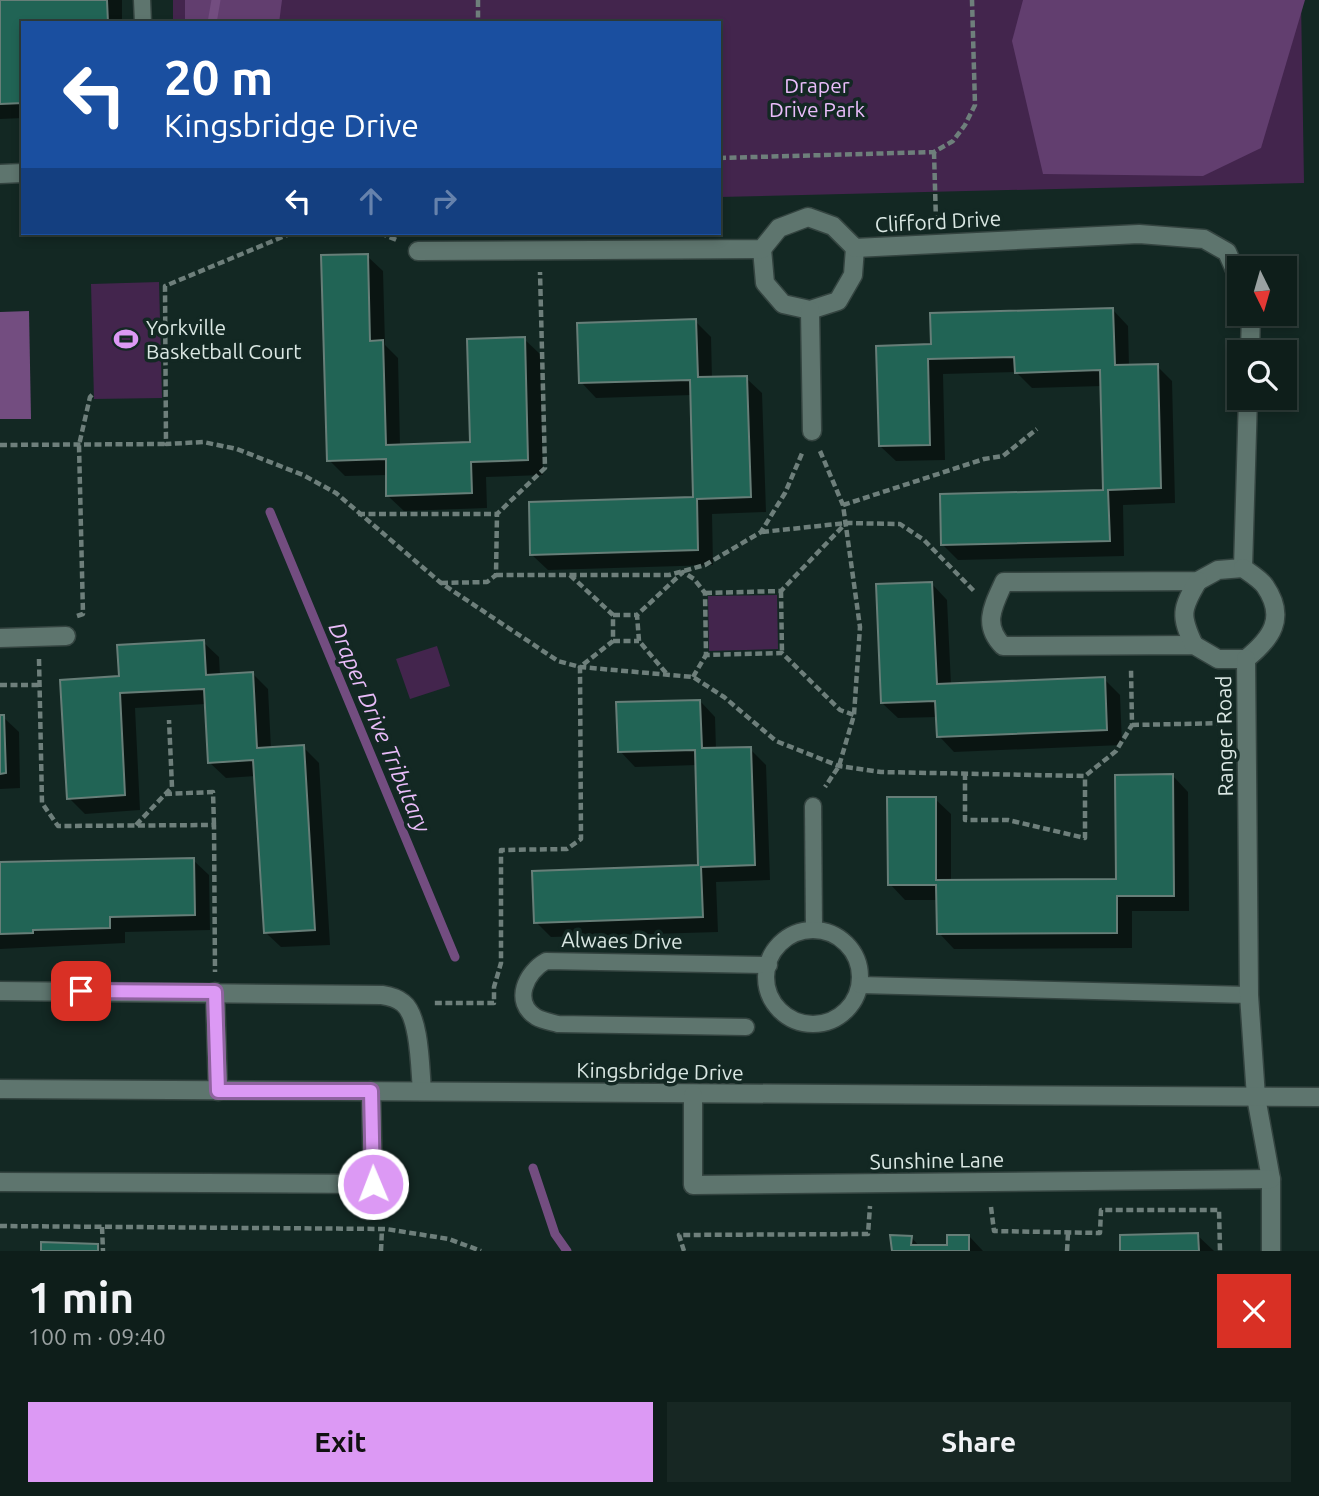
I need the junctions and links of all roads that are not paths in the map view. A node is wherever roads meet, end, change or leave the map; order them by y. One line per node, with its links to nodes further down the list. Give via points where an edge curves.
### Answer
1 (142, 0): 2 (lane)
2 (142, 21)
3 (21, 173): 4 (street)
4 (0, 174)
5 (762, 248): 6 (street, Clifford Drive, via 779,228 808,217 833,226); 7 (street); 9 (street, via 765,283 783,304)
6 (855, 248): 8 (street, Clifford Drive, via 1139,234 1204,239); 9 (street, via 853,275 838,301)
7 (418, 251)
8 (1229, 256)
9 (810, 310): 11 (street)
10 (1248, 410): 12 (street)
11 (812, 431)
12 (1243, 568): 13 (street, via 1218,570); 17 (street, Ranger Road, via 1265,586 1275,611 1273,633)
13 (1198, 581): 16 (street, via 1186,600 1183,622); 16 (street, via 1004,582 990,619 992,635 1003,646)
14 (66, 636): 15 (street)
15 (0, 638)
16 (1194, 645): 17 (street, via 1218,659)
17 (1246, 659): 24 (street, Ranger Road)
18 (813, 806): 19 (lane)
19 (814, 930): 20 (lane, via 796,933 780,943); 21 (lane, via 832,933 847,944 857,959)
20 (769, 965): 21 (lane, via 770,995 780,1010 813,1024 847,1010); 25 (lane, Alwaes Drive, via 546,961 536,967 523,989 524,1003 535,1016 558,1024)
21 (860, 985): 24 (lane)
22 (0, 991): 23 (street)
23 (215, 992): 27 (street); 29 (street, via 382,995 404,1003 415,1024)
24 (1249, 995): 31 (street, Ranger Road)
25 (747, 1027)
26 (0, 1089): 27 (street, Kingsbridge Drive)
27 (218, 1091): 28 (street, Kingsbridge Drive)
28 (371, 1091): 29 (street, Kingsbridge Drive); 34 (street, via 373,1184)
29 (422, 1091): 30 (street, Kingsbridge Drive)
30 (693, 1095): 31 (street, Kingsbridge Drive); 33 (street, Sunshine Lane, via 693,1185)
31 (1256, 1097): 32 (street, Kingsbridge Drive); 33 (street, Ranger Road)
32 (1319, 1097)
33 (1271, 1179): 35 (street, Ranger Road)
34 (0, 1182)
35 (1271, 1251)

